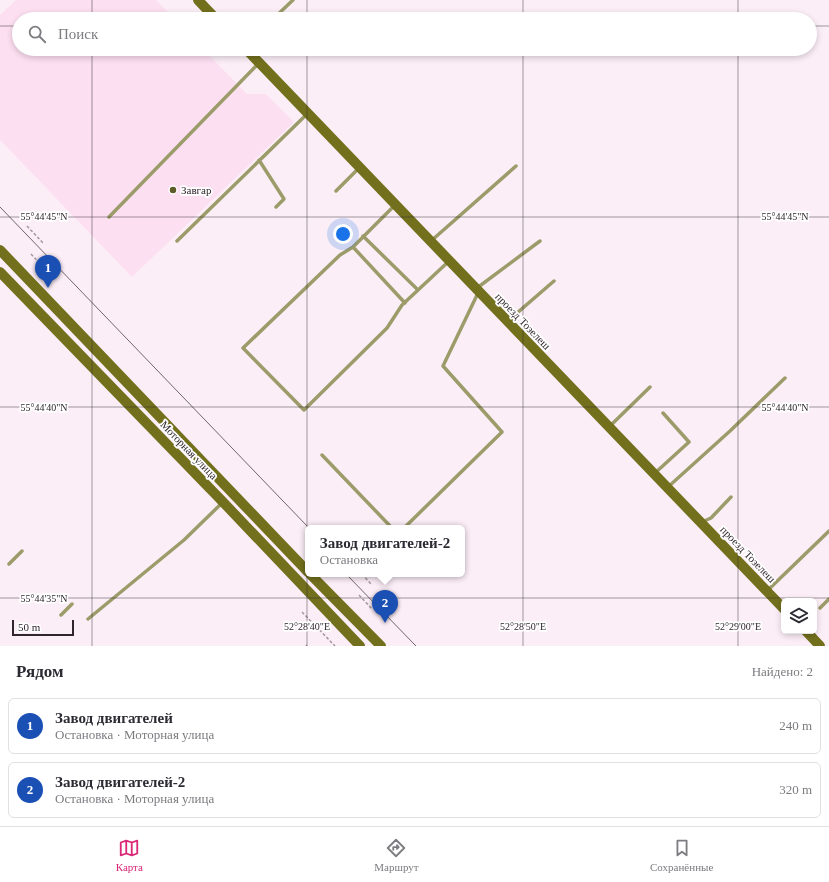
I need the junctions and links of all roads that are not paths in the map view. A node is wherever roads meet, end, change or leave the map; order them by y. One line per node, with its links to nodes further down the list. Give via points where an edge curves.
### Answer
1 (293, 0): 4 (lane)
2 (201, 1): 3 (main road)
3 (210, 12)
4 (280, 12)
5 (252, 56): 6 (main road, проезд Тозелеш)
6 (259, 63): 7 (main road, проезд Тозелеш); 14 (lane)
7 (307, 114): 8 (lane); 10 (main road, проезд Тозелеш)
8 (260, 160): 13 (lane, via 284,199); 16 (lane)
9 (516, 166): 18 (lane)
10 (359, 168): 11 (lane); 12 (main road, проезд Тозелеш)
11 (336, 191)
12 (395, 205): 15 (lane); 18 (main road, проезд Тозелеш)
13 (276, 208)
14 (109, 217)
15 (363, 236): 19 (lane); 24 (lane)
16 (177, 240)
17 (540, 240): 25 (lane)
18 (430, 242): 21 (main road, проезд Тозелеш)
19 (353, 247): 26 (lane); 26 (lane, via 340,255 243,348 304,410 387,328)
20 (0, 250): 32 (main road, Моторная улица)
21 (448, 261): 24 (lane); 25 (main road, проезд Тозелеш)
22 (0, 272): 34 (main road, Моторная улица)
23 (554, 281): 27 (lane)
24 (418, 290): 26 (lane)
25 (477, 291): 27 (main road, проезд Тозелеш); 41 (lane, via 443,366 502,432)
26 (405, 303)
27 (507, 321): 31 (main road, проезд Тозелеш)
28 (785, 378): 36 (lane)
29 (650, 387): 31 (lane)
30 (664, 413): 35 (lane, via 689,442)
31 (609, 427): 35 (main road, проезд Тозелеш)
32 (190, 448): 34 (main road); 45 (main road, Моторная улица)
33 (322, 455): 40 (lane)
34 (179, 458): 38 (main road, Моторная улица)
35 (654, 474): 36 (main road, проезд Тозелеш)
36 (668, 488): 39 (main road, проезд Тозелеш)
37 (731, 497): 39 (lane, via 711,518)
38 (223, 502): 53 (lane, via 184,540); 55 (main road, Моторная улица)
39 (701, 523): 47 (main road, проезд Тозелеш)
40 (389, 525)
41 (407, 525)
42 (829, 531): 47 (lane)
43 (22, 551): 44 (lane)
44 (9, 564)
45 (305, 569)
46 (313, 577): 56 (main road)
47 (767, 591): 50 (main road, проезд Тозелеш)
48 (829, 599): 51 (lane)
49 (72, 604): 52 (lane)
50 (781, 606)
51 (820, 608)
52 (61, 615)
53 (88, 619)
54 (809, 634): 57 (main road)
55 (360, 646)
56 (382, 646)
57 (820, 646)

